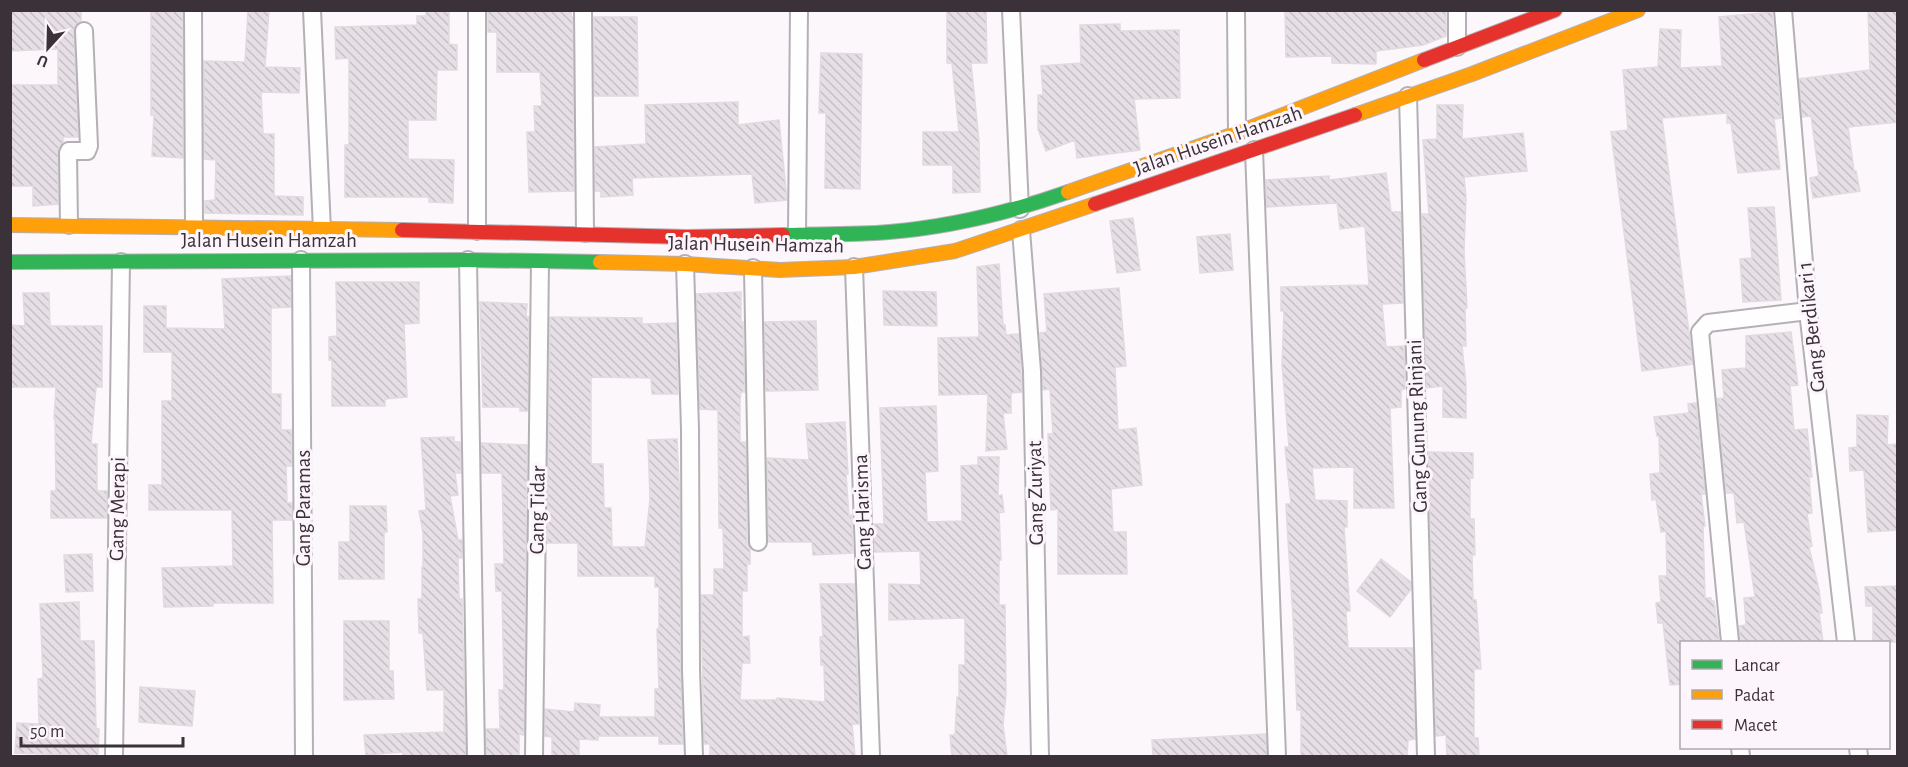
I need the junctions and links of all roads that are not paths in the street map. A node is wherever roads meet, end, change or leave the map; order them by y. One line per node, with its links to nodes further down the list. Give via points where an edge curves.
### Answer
1 (194, 10): 20 (street)
2 (312, 10): 21 (street)
3 (477, 10): 23 (street)
4 (583, 10): 24 (street)
5 (799, 10): 25 (street)
6 (1011, 10): 17 (street)
7 (1236, 10): 15 (street)
8 (1457, 10): 13 (street)
9 (1556, 10): 13 (street, Jalan Husein Hamzah)
10 (1638, 10): 14 (street, Jalan Husein Hamzah)
11 (1784, 10): 34 (street, Gang Berdikari 1)
12 (84, 31): 19 (street, via 89,146 87,151 68,153)
13 (1457, 47): 15 (street, Jalan Husein Hamzah)
14 (1408, 96): 16 (street, Jalan Husein Hamzah); 46 (street, Gang Gunung Rinjani)
15 (1237, 133): 17 (street, Jalan Husein Hamzah)
16 (1254, 150): 22 (street, Jalan Husein Hamzah); 45 (street)
17 (1020, 209): 25 (street, Jalan Husein Hamzah, via 889,232)
18 (10, 225): 19 (street, Jalan Husein Hamzah)
19 (69, 225): 20 (street, Jalan Husein Hamzah)
20 (194, 227): 21 (street, Jalan Husein Hamzah)
21 (322, 230): 23 (street, Jalan Husein Hamzah)
22 (1021, 230): 32 (street, Jalan Husein Hamzah, via 955,251); 44 (street, Gang Zuriyat, via 1032,371)
23 (477, 231): 24 (street, Jalan Husein Hamzah)
24 (585, 233): 25 (street, Jalan Husein Hamzah, via 687,237)
25 (797, 234)
26 (301, 260): 27 (street, Jalan Husein Hamzah); 29 (street, Jalan Husein Hamzah); 39 (street, Gang Paramas)
27 (468, 261): 30 (street, Jalan Husein Hamzah); 40 (street)
28 (10, 262): 29 (street, Jalan Husein Hamzah)
29 (121, 262): 38 (street, Gang Merapi)
30 (540, 263): 31 (street, Jalan Husein Hamzah); 41 (street, Gang Tidar)
31 (685, 264): 33 (street, Jalan Husein Hamzah); 42 (street)
32 (854, 267): 33 (street, Jalan Husein Hamzah); 43 (street, Gang Harisma)
33 (753, 268): 35 (street)
34 (1808, 311): 36 (street, via 1708,323 1700,332); 37 (street, Gang Berdikari 1)
35 (758, 542)
36 (1730, 641)
37 (1846, 641)
38 (114, 756)
39 (304, 756)
40 (476, 756)
41 (534, 756)
42 (694, 756)
43 (871, 756)
44 (1040, 756)
45 (1277, 756)
46 (1426, 756)

